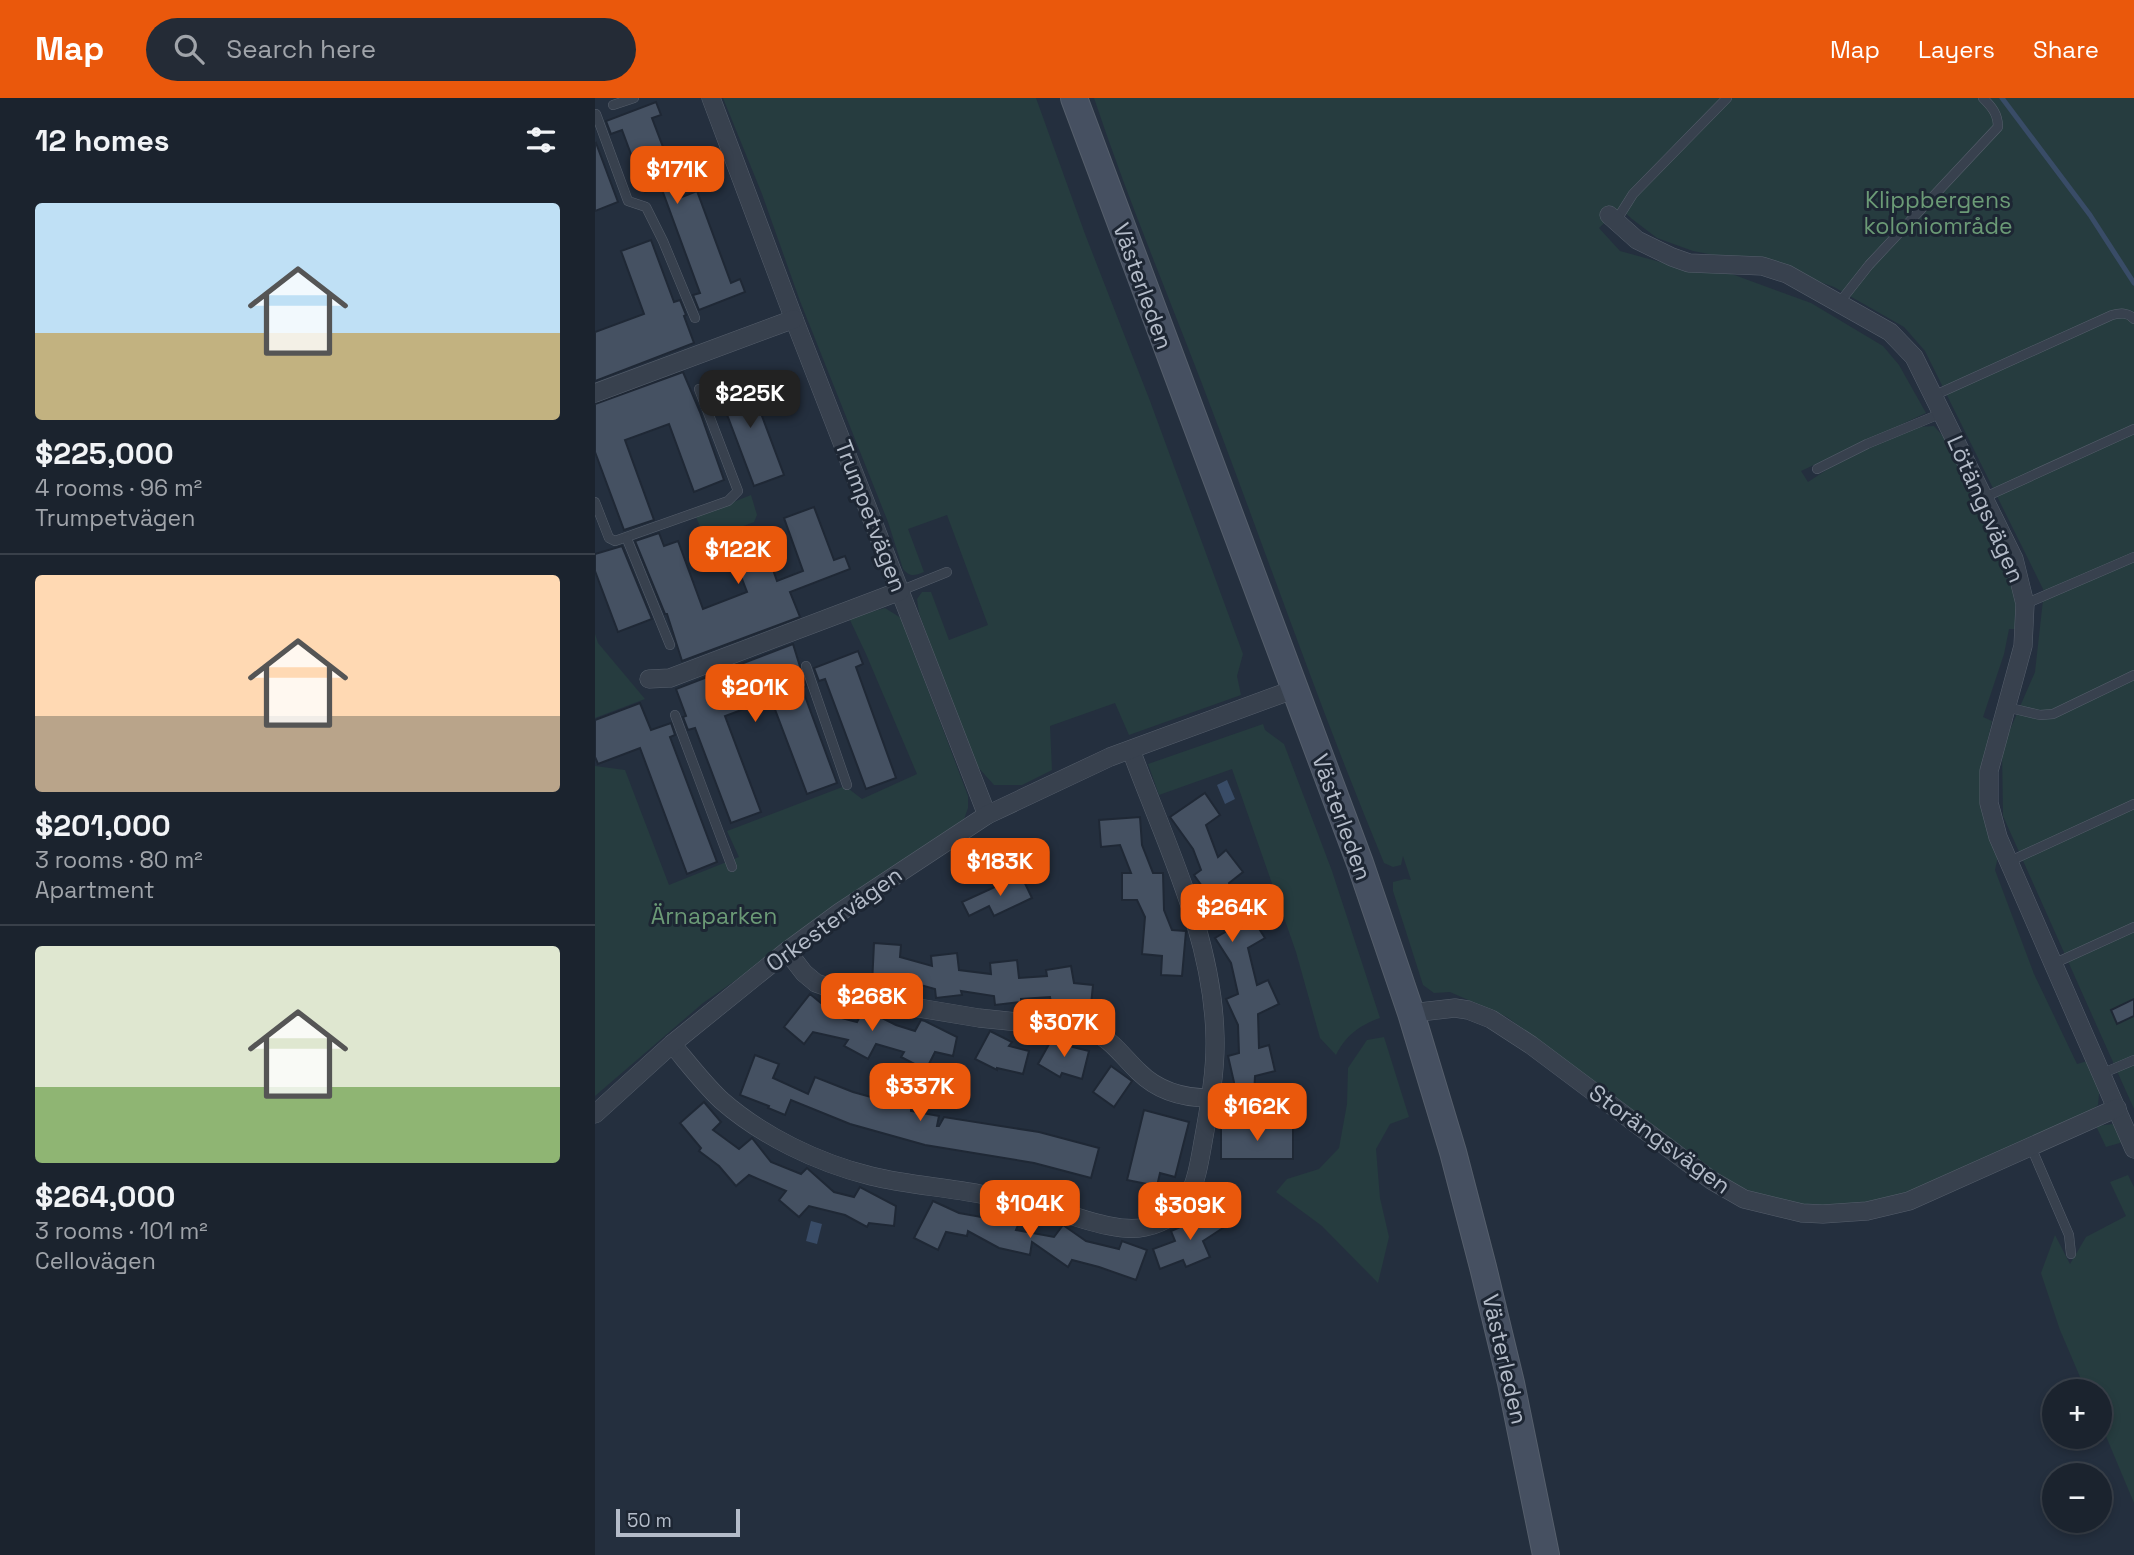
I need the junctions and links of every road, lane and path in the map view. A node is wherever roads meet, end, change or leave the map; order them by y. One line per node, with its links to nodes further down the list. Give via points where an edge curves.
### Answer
1 (634, 98): 6 (lane)
2 (711, 98): 12 (street, Trumpetvägen)
3 (1074, 98): 30 (main road, Västerleden)
4 (1727, 98): 8 (lane)
5 (1983, 98): 9 (lane, via 1992,106 1998,127 1868,265)
6 (613, 105)
7 (596, 114): 10 (lane, via 628,201 646,207)
8 (1612, 218): 9 (street, Lötängsvägen, via 1637,240 1672,257 1689,263 1775,269)
9 (1839, 303): 15 (street, Lötängsvägen, via 1898,338 1914,357)
10 (695, 318)
11 (2134, 318): 15 (lane, via 2112,314)
12 (794, 319): 14 (street); 24 (street, Trumpetvägen)
13 (699, 389): 21 (lane, via 738,491 728,501)
14 (595, 393)
15 (1933, 396): 16 (street, Lötängsvägen)
16 (1942, 414): 18 (lane); 19 (street, Lötängsvägen)
17 (2134, 429): 19 (lane)
18 (1817, 469)
19 (1983, 498): 25 (street, Lötängsvägen, via 2014,559)
20 (595, 502): 21 (lane, via 610,538)
21 (627, 539): 26 (lane)
22 (2134, 557): 25 (lane)
23 (947, 572): 24 (lane)
24 (900, 591): 29 (street, via 670,678); 36 (street, Trumpetvägen)
25 (2025, 604): 31 (street, Lötängsvägen, via 2023,646)
26 (670, 645)
27 (806, 666): 34 (lane)
28 (2134, 675): 31 (lane, via 2053,714)
29 (649, 678)
30 (1295, 689): 33 (street, Orkestervägen); 42 (main road, Västerleden)
31 (2006, 707): 37 (street, Lötängsvägen, via 1987,787)
32 (675, 715): 38 (lane)
33 (1131, 750): 36 (street, Orkestervägen); 46 (street, via 1201,938 1215,1037)
34 (847, 785)
35 (2134, 804): 37 (lane)
36 (987, 816): 40 (street, Orkestervägen)
37 (2008, 863): 41 (street, Lötängsvägen)
38 (732, 867)
39 (2134, 927): 41 (lane)
40 (787, 951): 43 (street, Orkestervägen); 46 (street, via 804,973 836,990 979,1018 1089,1029 1115,1046 1155,1085 1192,1098)
41 (2053, 964): 45 (street, Lötängsvägen)
42 (1411, 1013): 49 (street, Storängsvägen, via 1455,1008 1491,1019 1711,1180 1760,1204 1823,1214 1887,1208 1934,1192); 52 (main road, Västerleden, via 1483,1267)
43 (672, 1044): 46 (street, via 721,1100 771,1135 827,1162 870,1176 1131,1228 1158,1224 1185,1203 1198,1173); 48 (street, Orkestervägen)
44 (2134, 1060): 45 (lane)
45 (2101, 1074): 47 (street, Lötängsvägen)
46 (1210, 1098)
47 (2117, 1108): 49 (street, Storängsvägen); 50 (street, Lötängsvägen)
48 (595, 1114)
49 (2031, 1147): 51 (lane, via 2069,1235)
50 (2134, 1149)
51 (2071, 1254)
52 (1546, 1555)

